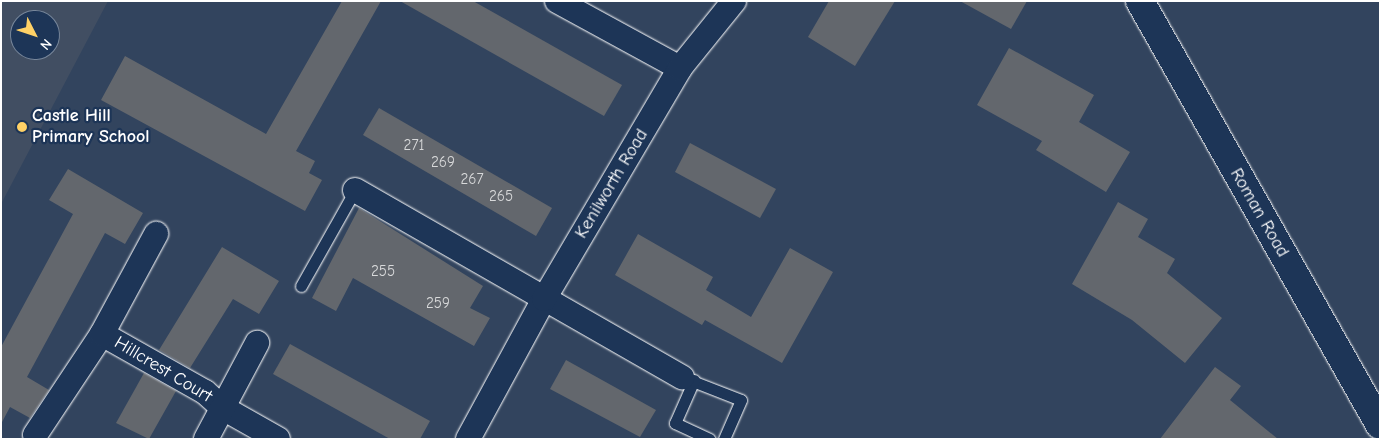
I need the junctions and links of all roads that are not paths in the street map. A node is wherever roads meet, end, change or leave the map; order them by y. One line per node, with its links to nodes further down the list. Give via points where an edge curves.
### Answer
1 (557, 1): 4 (street)
2 (734, 1): 4 (street, Kenilworth Road)
3 (1140, 1): 13 (street, Roman Road)
4 (680, 68): 8 (street, Kenilworth Road)
5 (355, 190): 7 (lane); 8 (street)
6 (156, 234): 9 (street, Hillcrest Court)
7 (301, 286)
8 (544, 299): 11 (street); 17 (street, Kenilworth Road)
9 (102, 334): 12 (street, Hillcrest Court, via 205,392); 14 (street, Hillcrest Court)
10 (257, 343): 12 (street)
11 (688, 378): 18 (lane, via 675,423); 19 (lane, via 741,400)
12 (223, 408): 15 (street); 16 (street)
13 (1380, 425)
14 (35, 435)
15 (206, 439)
16 (278, 439)
17 (468, 439)
18 (709, 439)
19 (724, 439)

